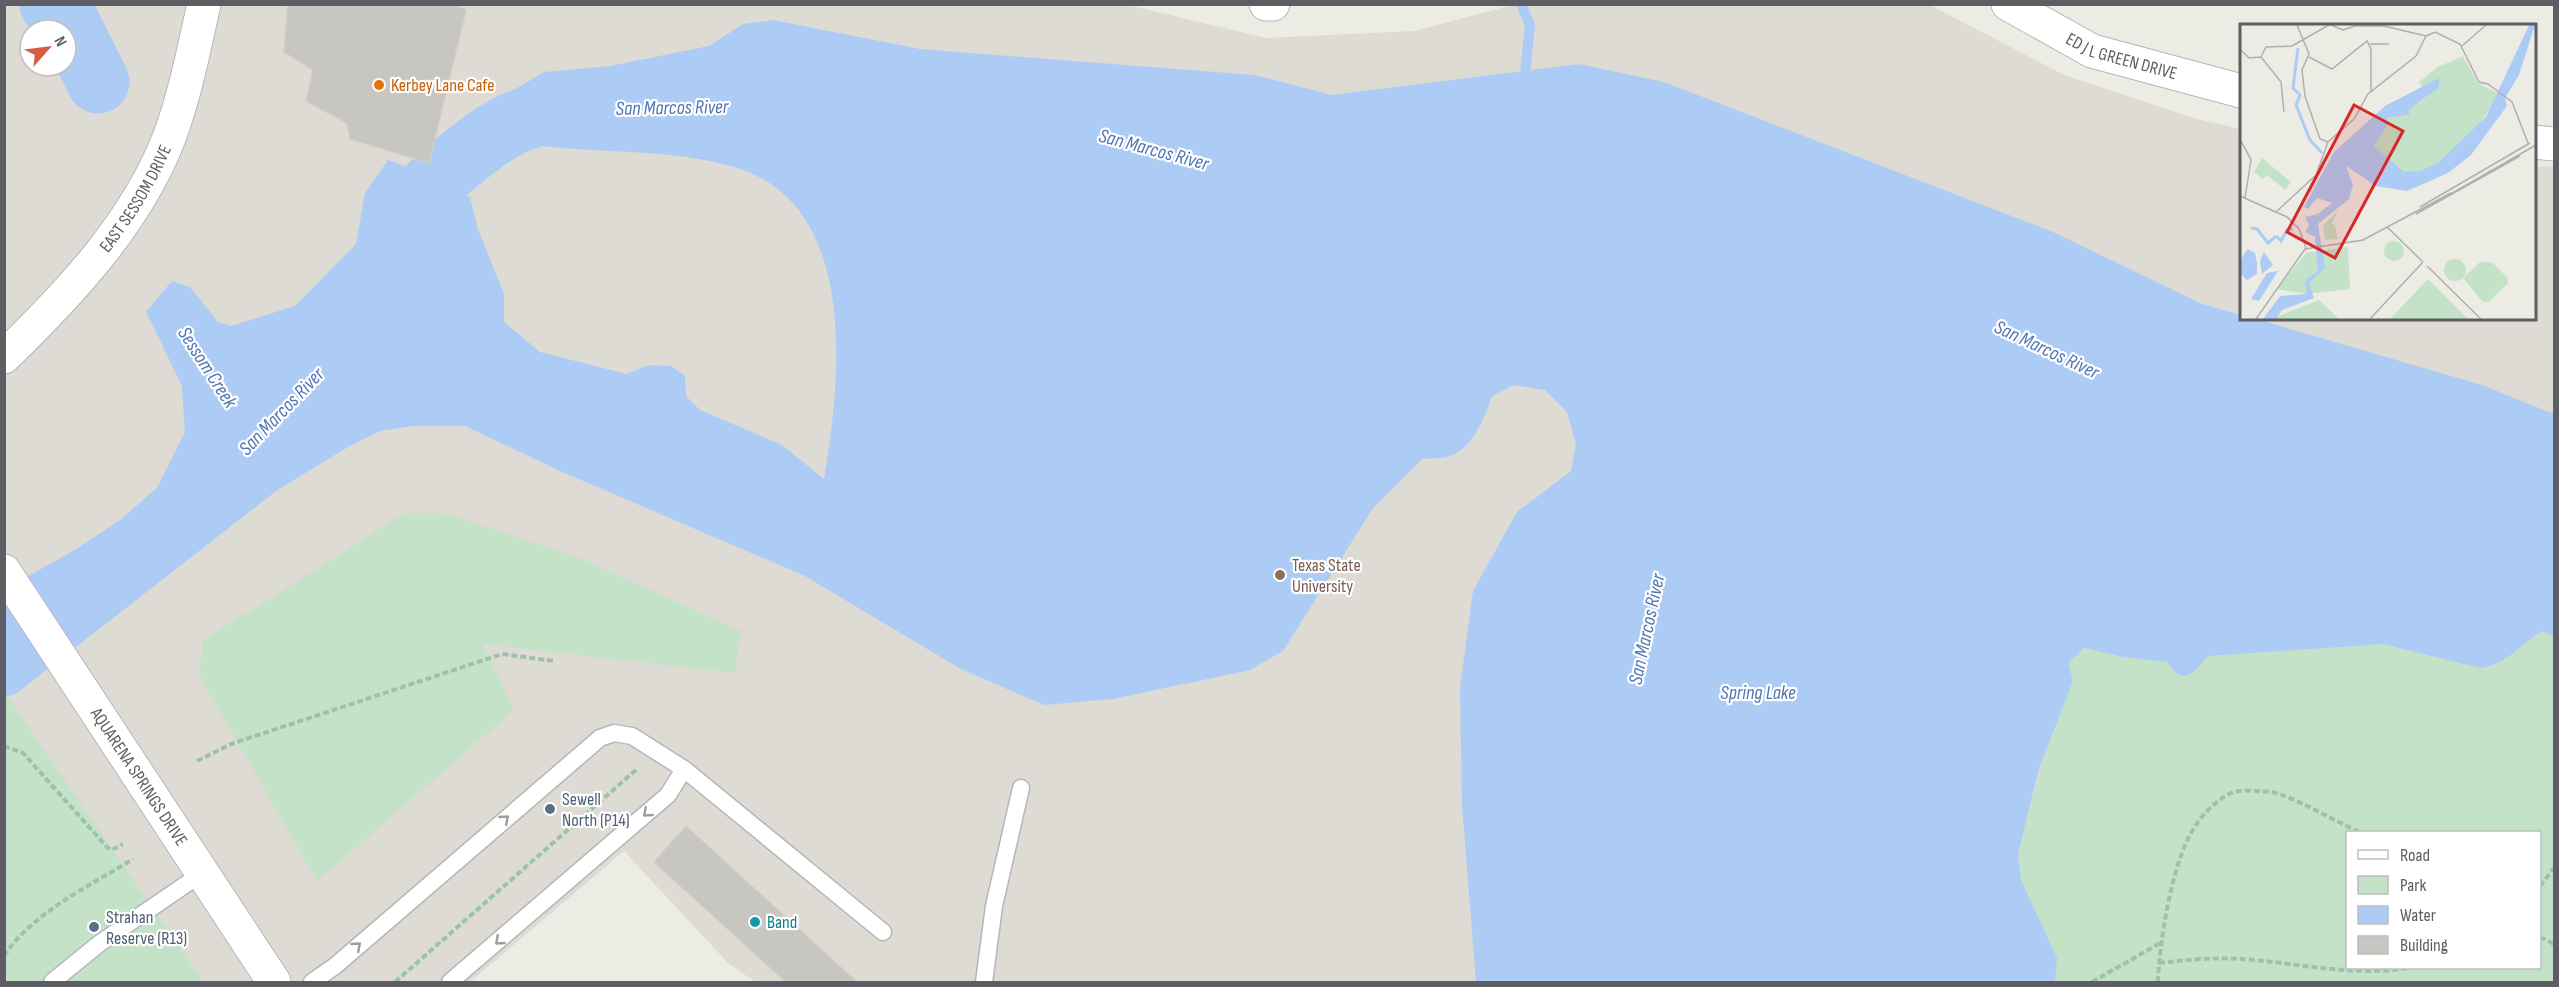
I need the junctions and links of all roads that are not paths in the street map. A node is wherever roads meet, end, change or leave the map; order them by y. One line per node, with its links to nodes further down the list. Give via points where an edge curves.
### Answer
1 (204, 4): 8 (street, EAST SESSOM DRIVE, via 169,138 148,182 88,268)
2 (1266, 4): 3 (street)
3 (1273, 4)
4 (2008, 4): 5 (street, ED J L GREEN DRIVE, via 2092,51)
5 (2240, 91)
6 (2535, 142): 7 (street)
7 (2554, 144)
8 (4, 357)
9 (4, 571): 12 (street, AQUARENA SPRINGS DRIVE)
10 (684, 769): 13 (lane); 16 (lane, one-way to 10, via 600,738 614,733 632,736); 17 (lane, one-way to 17, via 668,795)
11 (1021, 788): 18 (lane, via 994,906)
12 (201, 874): 14 (lane, via 100,943); 15 (street, AQUARENA SPRINGS DRIVE)
13 (883, 932)
14 (52, 982)
15 (274, 982)
16 (312, 982)
17 (450, 982)
18 (984, 982)

